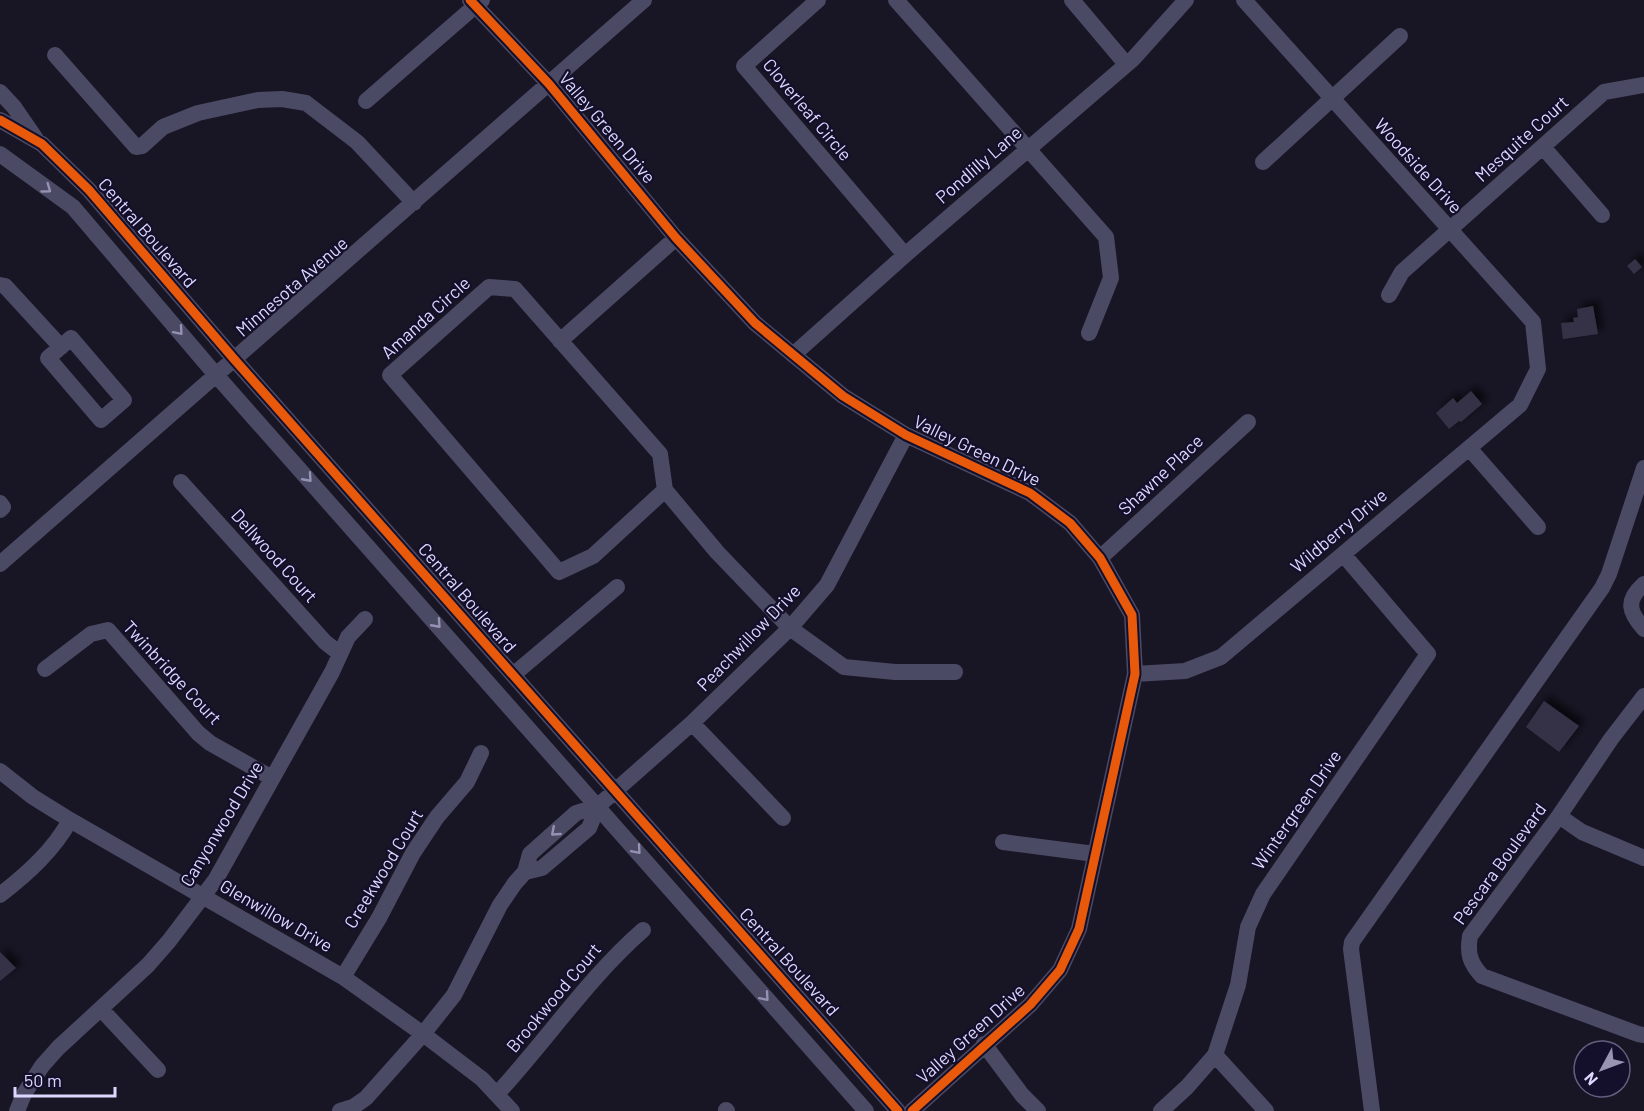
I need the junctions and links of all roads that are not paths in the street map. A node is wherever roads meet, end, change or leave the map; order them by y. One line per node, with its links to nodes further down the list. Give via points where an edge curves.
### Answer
1 (644, 0): 11 (street, Minnesota Avenue)
2 (818, 0): 26 (street, Cloverleaf Circle, via 744,66)
3 (897, 0): 19 (street)
4 (1072, 0): 10 (street)
5 (1186, 0): 10 (street, Pondlilly Lane)
6 (1244, 0): 14 (street, Woodside Drive)
7 (476, 2): 11 (street, Valley Green Drive); 15 (street)
8 (1400, 36): 14 (street)
9 (55, 55): 22 (street, via 136,147 163,127 208,111 258,100 306,103 357,142)
10 (1126, 64): 19 (street, Pondlilly Lane)
11 (549, 84): 22 (street, Minnesota Avenue); 25 (street, Valley Green Drive)
12 (1644, 85): 18 (street, Mesquite Court, via 1604,92)
13 (0, 92): 17 (street)
14 (1332, 99): 21 (street); 24 (street, Woodside Drive)
15 (366, 100)
16 (0, 120): 17 (street, Central Boulevard)
17 (39, 143): 33 (street, Central Boulevard, via 89,190)
18 (1543, 147): 23 (street); 24 (street, Mesquite Court)
19 (1027, 149): 26 (street, Pondlilly Lane); 29 (street, via 1106,237 1111,278)
20 (0, 154): 35 (street, one-way to 35, via 73,207)
21 (1263, 162)
22 (414, 203): 33 (street, Minnesota Avenue)
23 (1602, 215)
24 (1449, 230): 28 (street, Mesquite Court, via 1402,272); 34 (street, Woodside Drive, via 1533,322)
25 (676, 238): 30 (street); 32 (street, Valley Green Drive, via 754,323)
26 (905, 255): 32 (street, Pondlilly Lane)
27 (0, 285): 31 (street)
28 (1389, 295)
29 (1089, 333)
30 (560, 340): 41 (street, Amanda Circle, via 660,454); 41 (street, Amanda Circle, via 515,289 489,287 390,375 560,572 593,556)
31 (61, 347): 31 (street, via 48,358 101,420 124,400 71,338)
32 (793, 355): 37 (street, Valley Green Drive, via 843,396)
33 (234, 359): 35 (street, Minnesota Avenue); 57 (street, Central Boulevard)
34 (1538, 369): 38 (street, Wildberry Drive, via 1520,405)
35 (216, 375): 47 (street, Minnesota Avenue); 64 (street, one-way to 64)
36 (1248, 422): 46 (street, Shawne Place)
37 (906, 435): 46 (street, Valley Green Drive, via 1030,493 1070,523); 51 (street, Peachwillow Drive, via 826,585)
38 (1469, 448): 44 (street); 45 (street, Wildberry Drive)
39 (1644, 468): 91 (street, via 1602,588 1352,942)
40 (181, 482): 53 (street, Dellwood Court)
41 (665, 490): 51 (street, via 717,552)
42 (0, 503): 43 (street)
43 (0, 510)
44 (1538, 527)
45 (1343, 554): 56 (street, Wildberry Drive, via 1221,657 1185,671); 79 (street, Wintergreen Drive, via 1428,654 1263,894 1248,927 1238,985)
46 (1100, 558): 56 (street, Valley Green Drive, via 1132,615)
47 (0, 564)
48 (1644, 584): 52 (street, via 1630,606)
49 (617, 587): 57 (street)
50 (365, 619): 53 (street, Canyonwood Drive)
51 (790, 628): 55 (street, via 844,667); 59 (street, Peachwillow Drive)
52 (1644, 629)
53 (339, 653): 62 (street, Canyonwood Drive)
54 (45, 669): 62 (street, Twinbridge Court, via 91,634 108,630 198,733)
55 (956, 672)
56 (1135, 674): 69 (street, Valley Green Drive)
57 (513, 675): 63 (street, Central Boulevard)
58 (1644, 696): 65 (street, Pescara Boulevard)
59 (692, 723): 63 (street, Peachwillow Drive); 66 (street)
60 (482, 753): 74 (street, Creekwood Court, via 467,782 413,852)
61 (2, 771): 67 (street, Glenwillow Drive, via 26,792)
62 (272, 778): 72 (street, Canyonwood Drive)
63 (615, 791): 64 (street, Peachwillow Drive); 86 (street, Central Boulevard)
64 (598, 806): 76 (street, Peachwillow Drive, via 589,828 542,868 525,872 515,883 454,994); 85 (street, one-way to 85)
65 (1559, 816): 70 (street, via 1582,832); 77 (street, Pescara Boulevard, via 1470,936 1469,958 1482,976)
66 (783, 818)
67 (70, 820): 71 (street, via 39,861); 72 (street, Glenwillow Drive)
68 (1004, 842): 69 (street)
69 (1095, 854): 78 (street, Valley Green Drive, via 1078,929 1059,970 1030,1005)
70 (1644, 858)
71 (0, 895)
72 (203, 897): 74 (street, Glenwillow Drive); 75 (street, Canyonwood Drive, via 148,965)
73 (643, 930): 81 (street, Brookwood Court, via 620,950)
74 (343, 977): 76 (street, Glenwillow Drive)
75 (100, 1009): 80 (street); 82 (street, Canyonwood Drive, via 42,1066)
76 (423, 1034): 81 (street, Glenwillow Drive); 83 (street, Peachwillow Drive, via 366,1098)
77 (1644, 1035)
78 (984, 1044): 87 (street, Valley Green Drive); 88 (street)
79 (1215, 1055): 89 (street, Wintergreen Drive); 90 (street)
80 (158, 1070)
81 (497, 1094): 84 (street, Glenwillow Drive)
82 (17, 1111)
83 (340, 1111)
84 (512, 1111)
85 (866, 1111)
86 (898, 1111)
87 (912, 1111)
88 (1038, 1111)
89 (1161, 1111)
90 (1266, 1111)
91 (1372, 1111)

